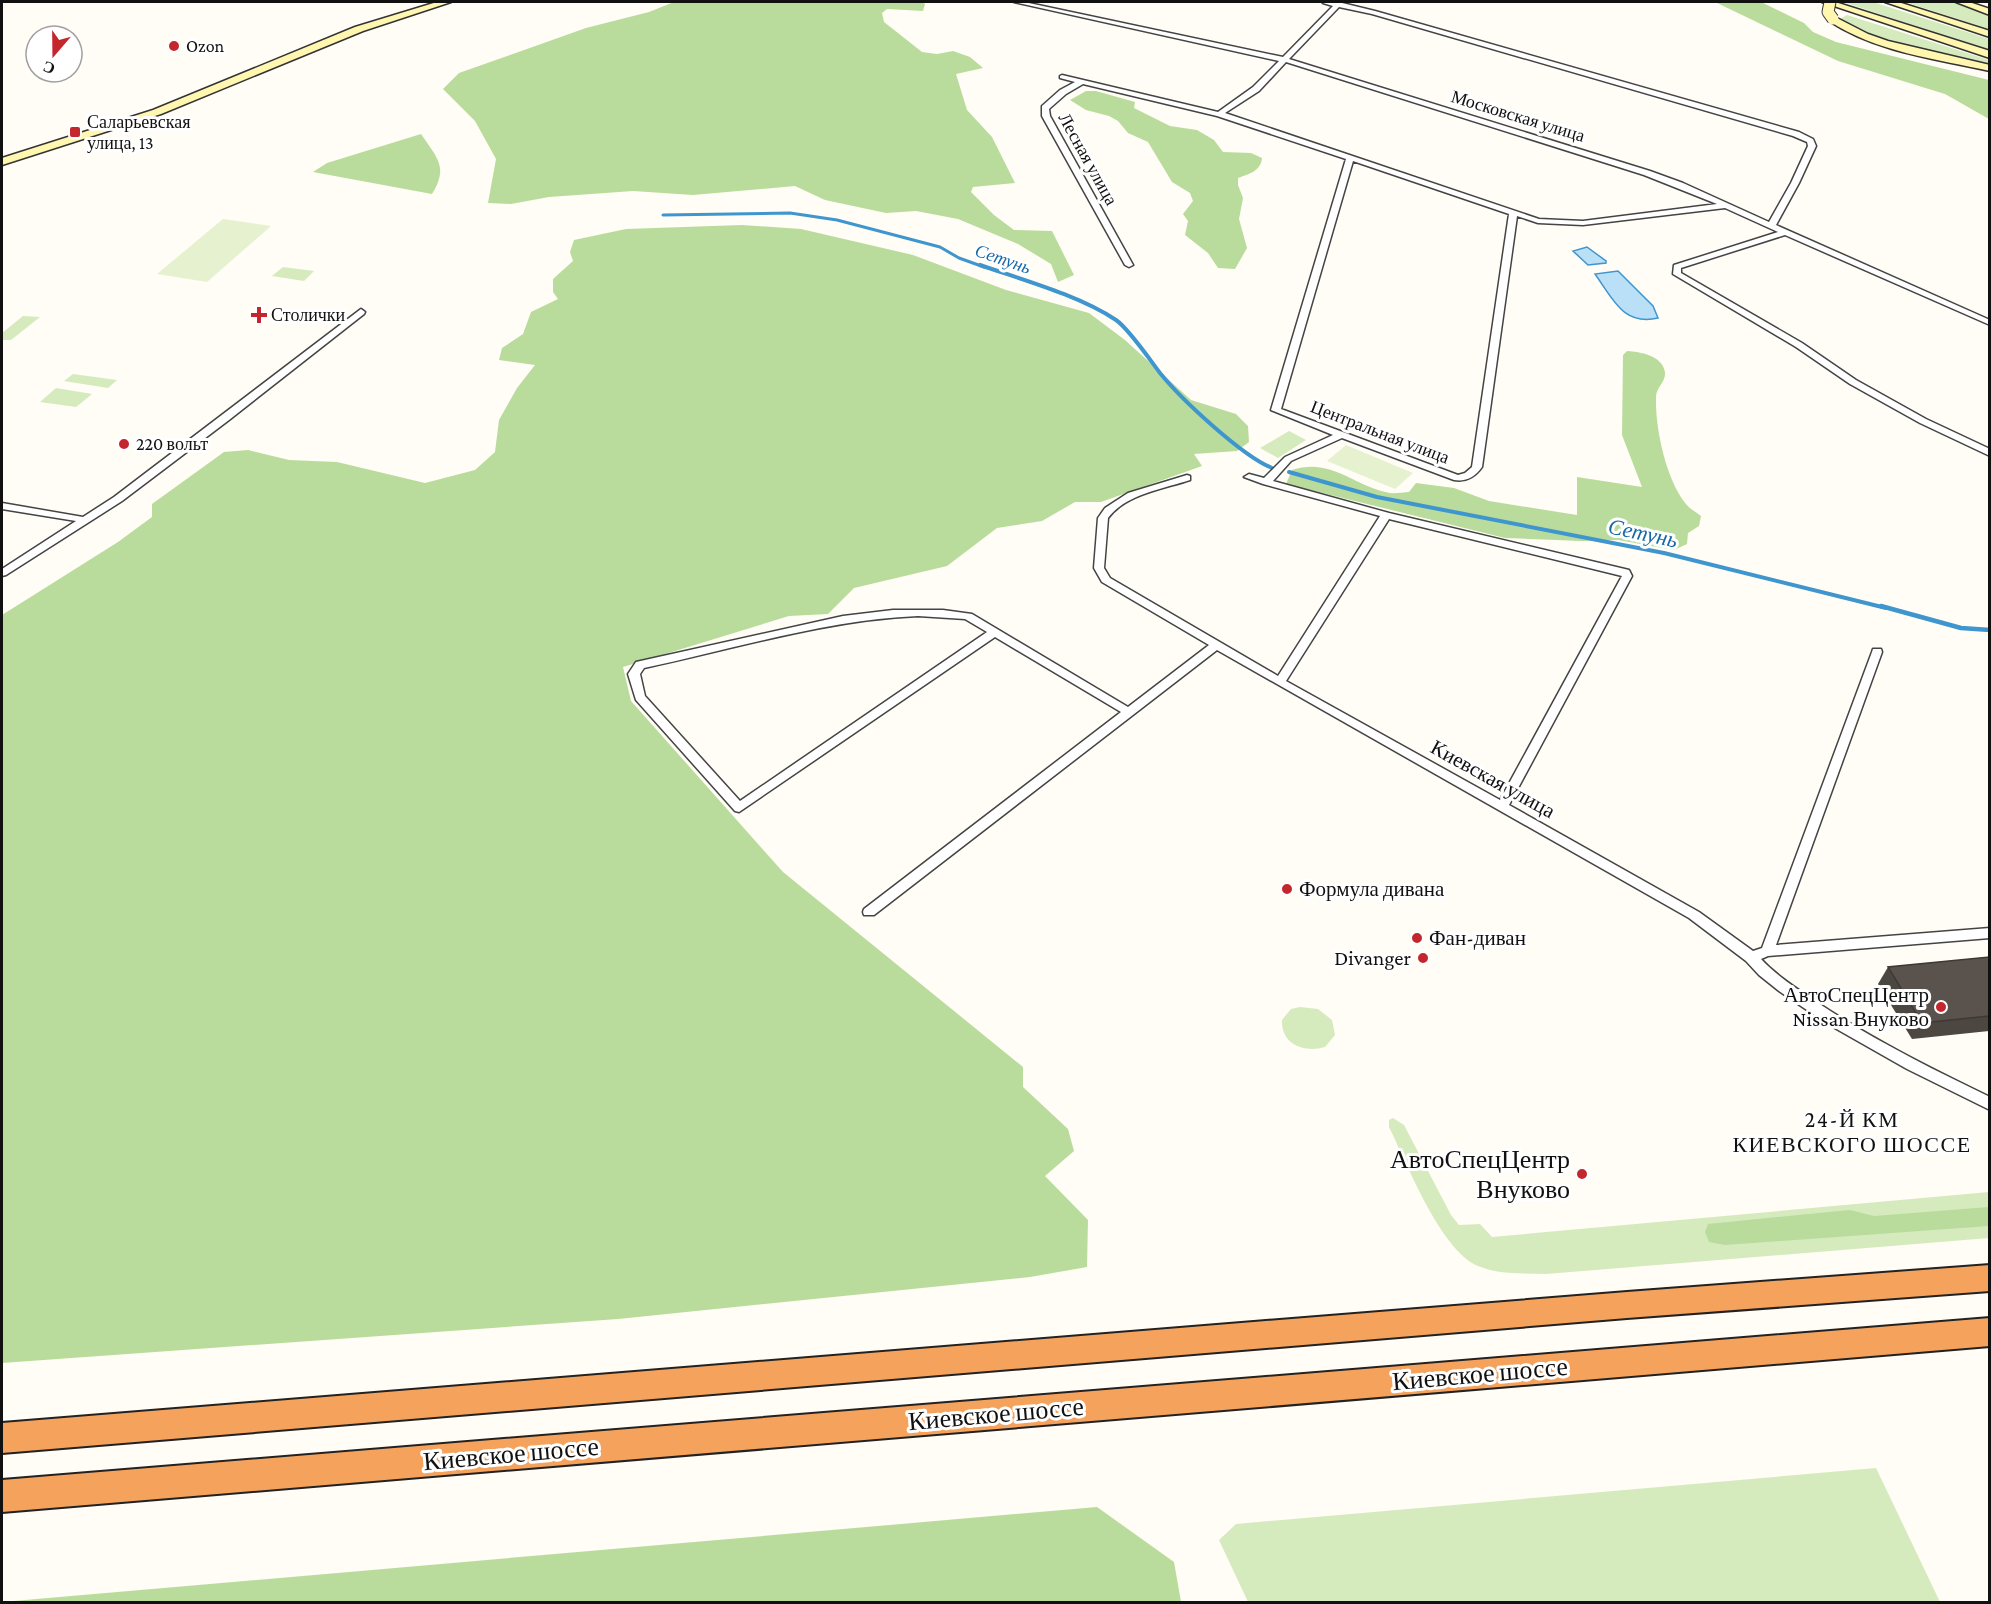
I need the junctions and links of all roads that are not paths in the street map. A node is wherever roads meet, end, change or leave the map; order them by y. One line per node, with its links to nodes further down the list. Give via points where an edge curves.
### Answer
1 (446, 2): 17 (main road, via 359,29 157,112)
2 (1017, 2): 11 (street, Московская улица)
3 (1325, 2): 7 (street)
4 (1829, 2): 10 (main road); 12 (main road, bridge, via 1828,12 1833,19 1869,38)
5 (1890, 2): 9 (main road)
6 (1961, 2): 8 (main road)
7 (1338, 4): 11 (street); 20 (street, via 1810,141 1812,146 1796,183)
8 (1989, 12)
9 (1989, 33)
10 (1989, 55)
11 (1285, 60): 15 (street, via 1256,89); 18 (street, Московская улица, via 1647,173)
12 (1989, 69)
13 (1062, 76): 14 (street)
14 (1083, 81): 15 (street); 22 (street, Лесная улица, via 1050,101 1045,108 1046,116)
15 (1219, 114): 16 (street)
16 (1350, 158): 19 (street); 25 (street, Центральная улица, via 1276,407 1279,412)
17 (2, 162)
18 (1724, 206): 19 (street, via 1567,224); 20 (street, Московская улица)
19 (1513, 214): 25 (street, Центральная улица, via 1478,467 1474,473 1457,478)
20 (1771, 226): 21 (street, Московская улица)
21 (1785, 232): 24 (street, Московская улица); 26 (street, via 1677,267 1677,274 1853,382 1923,422)
22 (1130, 265)
23 (361, 312): 32 (street, via 198,440)
24 (1989, 323)
25 (1341, 435): 29 (street, via 1288,459)
26 (1989, 453)
27 (1249, 477): 29 (street)
28 (1187, 478): 35 (street, Киевская улица, via 1131,495 1109,510 1103,518 1099,568 1106,580 1119,589)
29 (1266, 482): 31 (street)
30 (2, 506): 32 (street)
31 (1386, 515): 37 (street); 39 (street, via 1620,570 1627,576)
32 (85, 520): 33 (street)
33 (2, 573)
34 (994, 632): 34 (street, via 739,808 640,697 634,675 640,665 839,620 891,613 968,616); 38 (street)
35 (1216, 645): 37 (street, Киевская улица); 38 (street)
36 (1877, 652): 42 (street)
37 (1280, 682): 39 (street, Киевская улица)
38 (1128, 712): 40 (street)
39 (1502, 807): 43 (street, Киевская улица, via 1695,915)
40 (869, 912)
41 (1989, 933): 42 (street)
42 (1767, 951): 43 (street)
43 (1752, 957): 44 (street, Киевская улица, via 1771,976 1831,1019)
44 (1989, 1104)
45 (1989, 1278): 47 (highway)
46 (1989, 1332): 48 (highway, Киевское шоссе)
47 (2, 1438)
48 (2, 1496)

